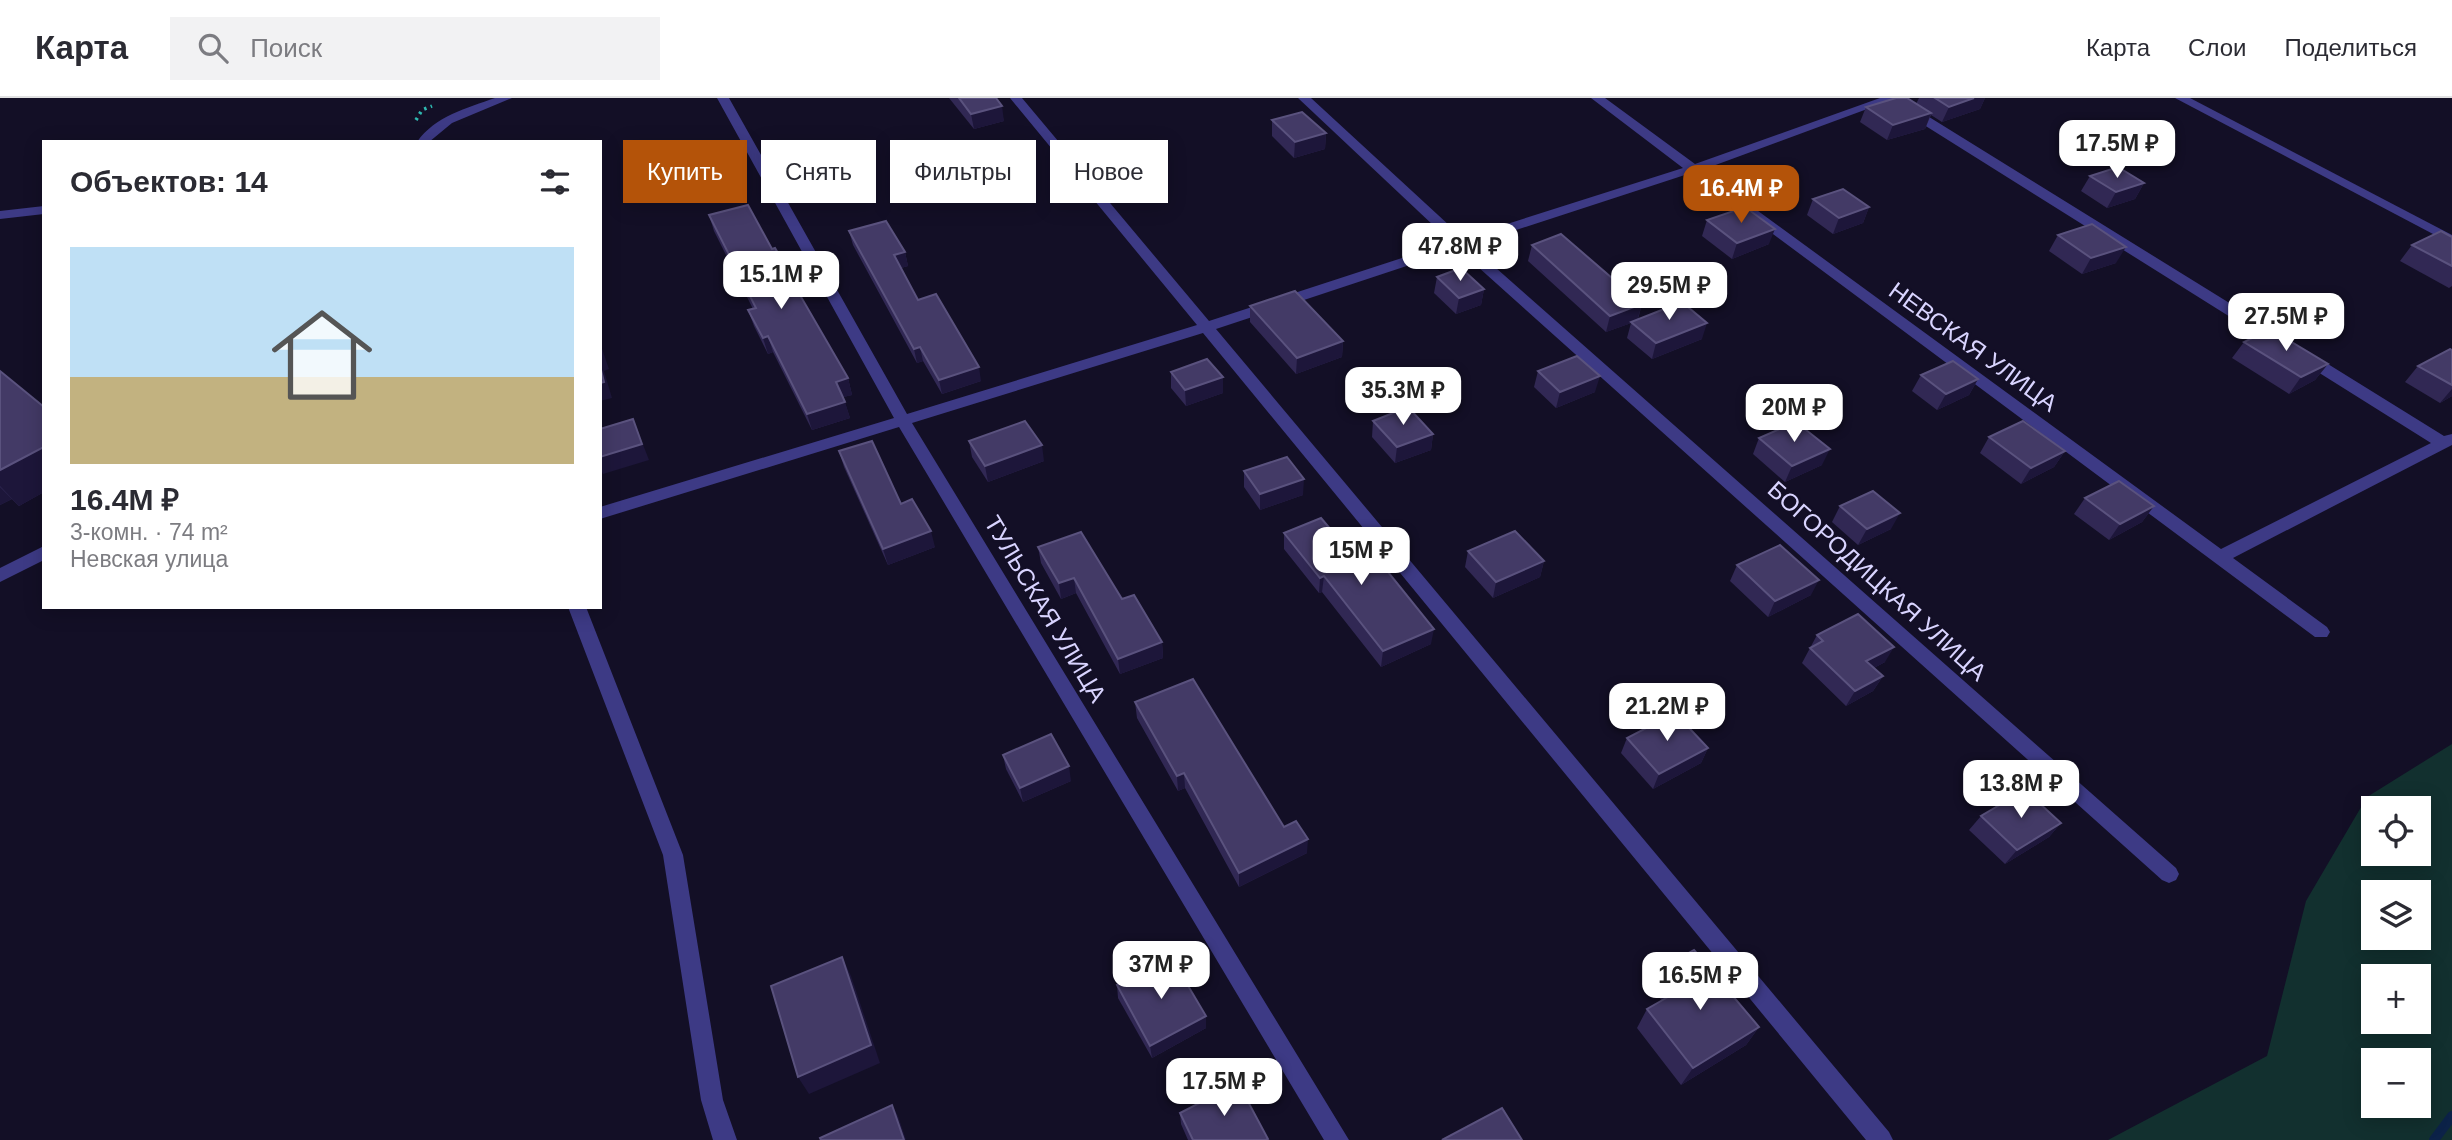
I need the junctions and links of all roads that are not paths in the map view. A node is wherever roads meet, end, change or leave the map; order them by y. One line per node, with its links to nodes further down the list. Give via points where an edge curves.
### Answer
1 (506, 98): 8 (street, via 443,123)
2 (723, 98): 15 (street, ТУЛЬСКАЯ УЛИЦА)
3 (1016, 98): 14 (street)
4 (1304, 98): 13 (street, БОГОРОДИЦКАЯ УЛИЦА)
5 (1597, 98): 9 (street, НЕВСКАЯ УЛИЦА)
6 (1891, 98): 9 (street); 16 (street)
7 (2181, 98): 12 (street)
8 (424, 140)
9 (1692, 169): 13 (street); 19 (street, НЕВСКАЯ УЛИЦА)
10 (42, 210): 11 (street)
11 (0, 215)
12 (2452, 240)
13 (1461, 244): 14 (street); 23 (street, БОГОРОДИЦКАЯ УЛИЦА)
14 (1207, 327): 15 (street); 26 (street)
15 (903, 420): 17 (street); 25 (street, ТУЛЬСКАЯ УЛИЦА)
16 (2448, 441): 19 (street)
17 (602, 512)
18 (42, 553): 20 (street)
19 (2220, 558): 22 (street, НЕВСКАЯ УЛИЦА)
20 (0, 576)
21 (578, 609): 24 (street, via 673,855 712,1100)
22 (2322, 632)
23 (2169, 874)
24 (725, 1140)
25 (1337, 1140)
26 (1881, 1140)

